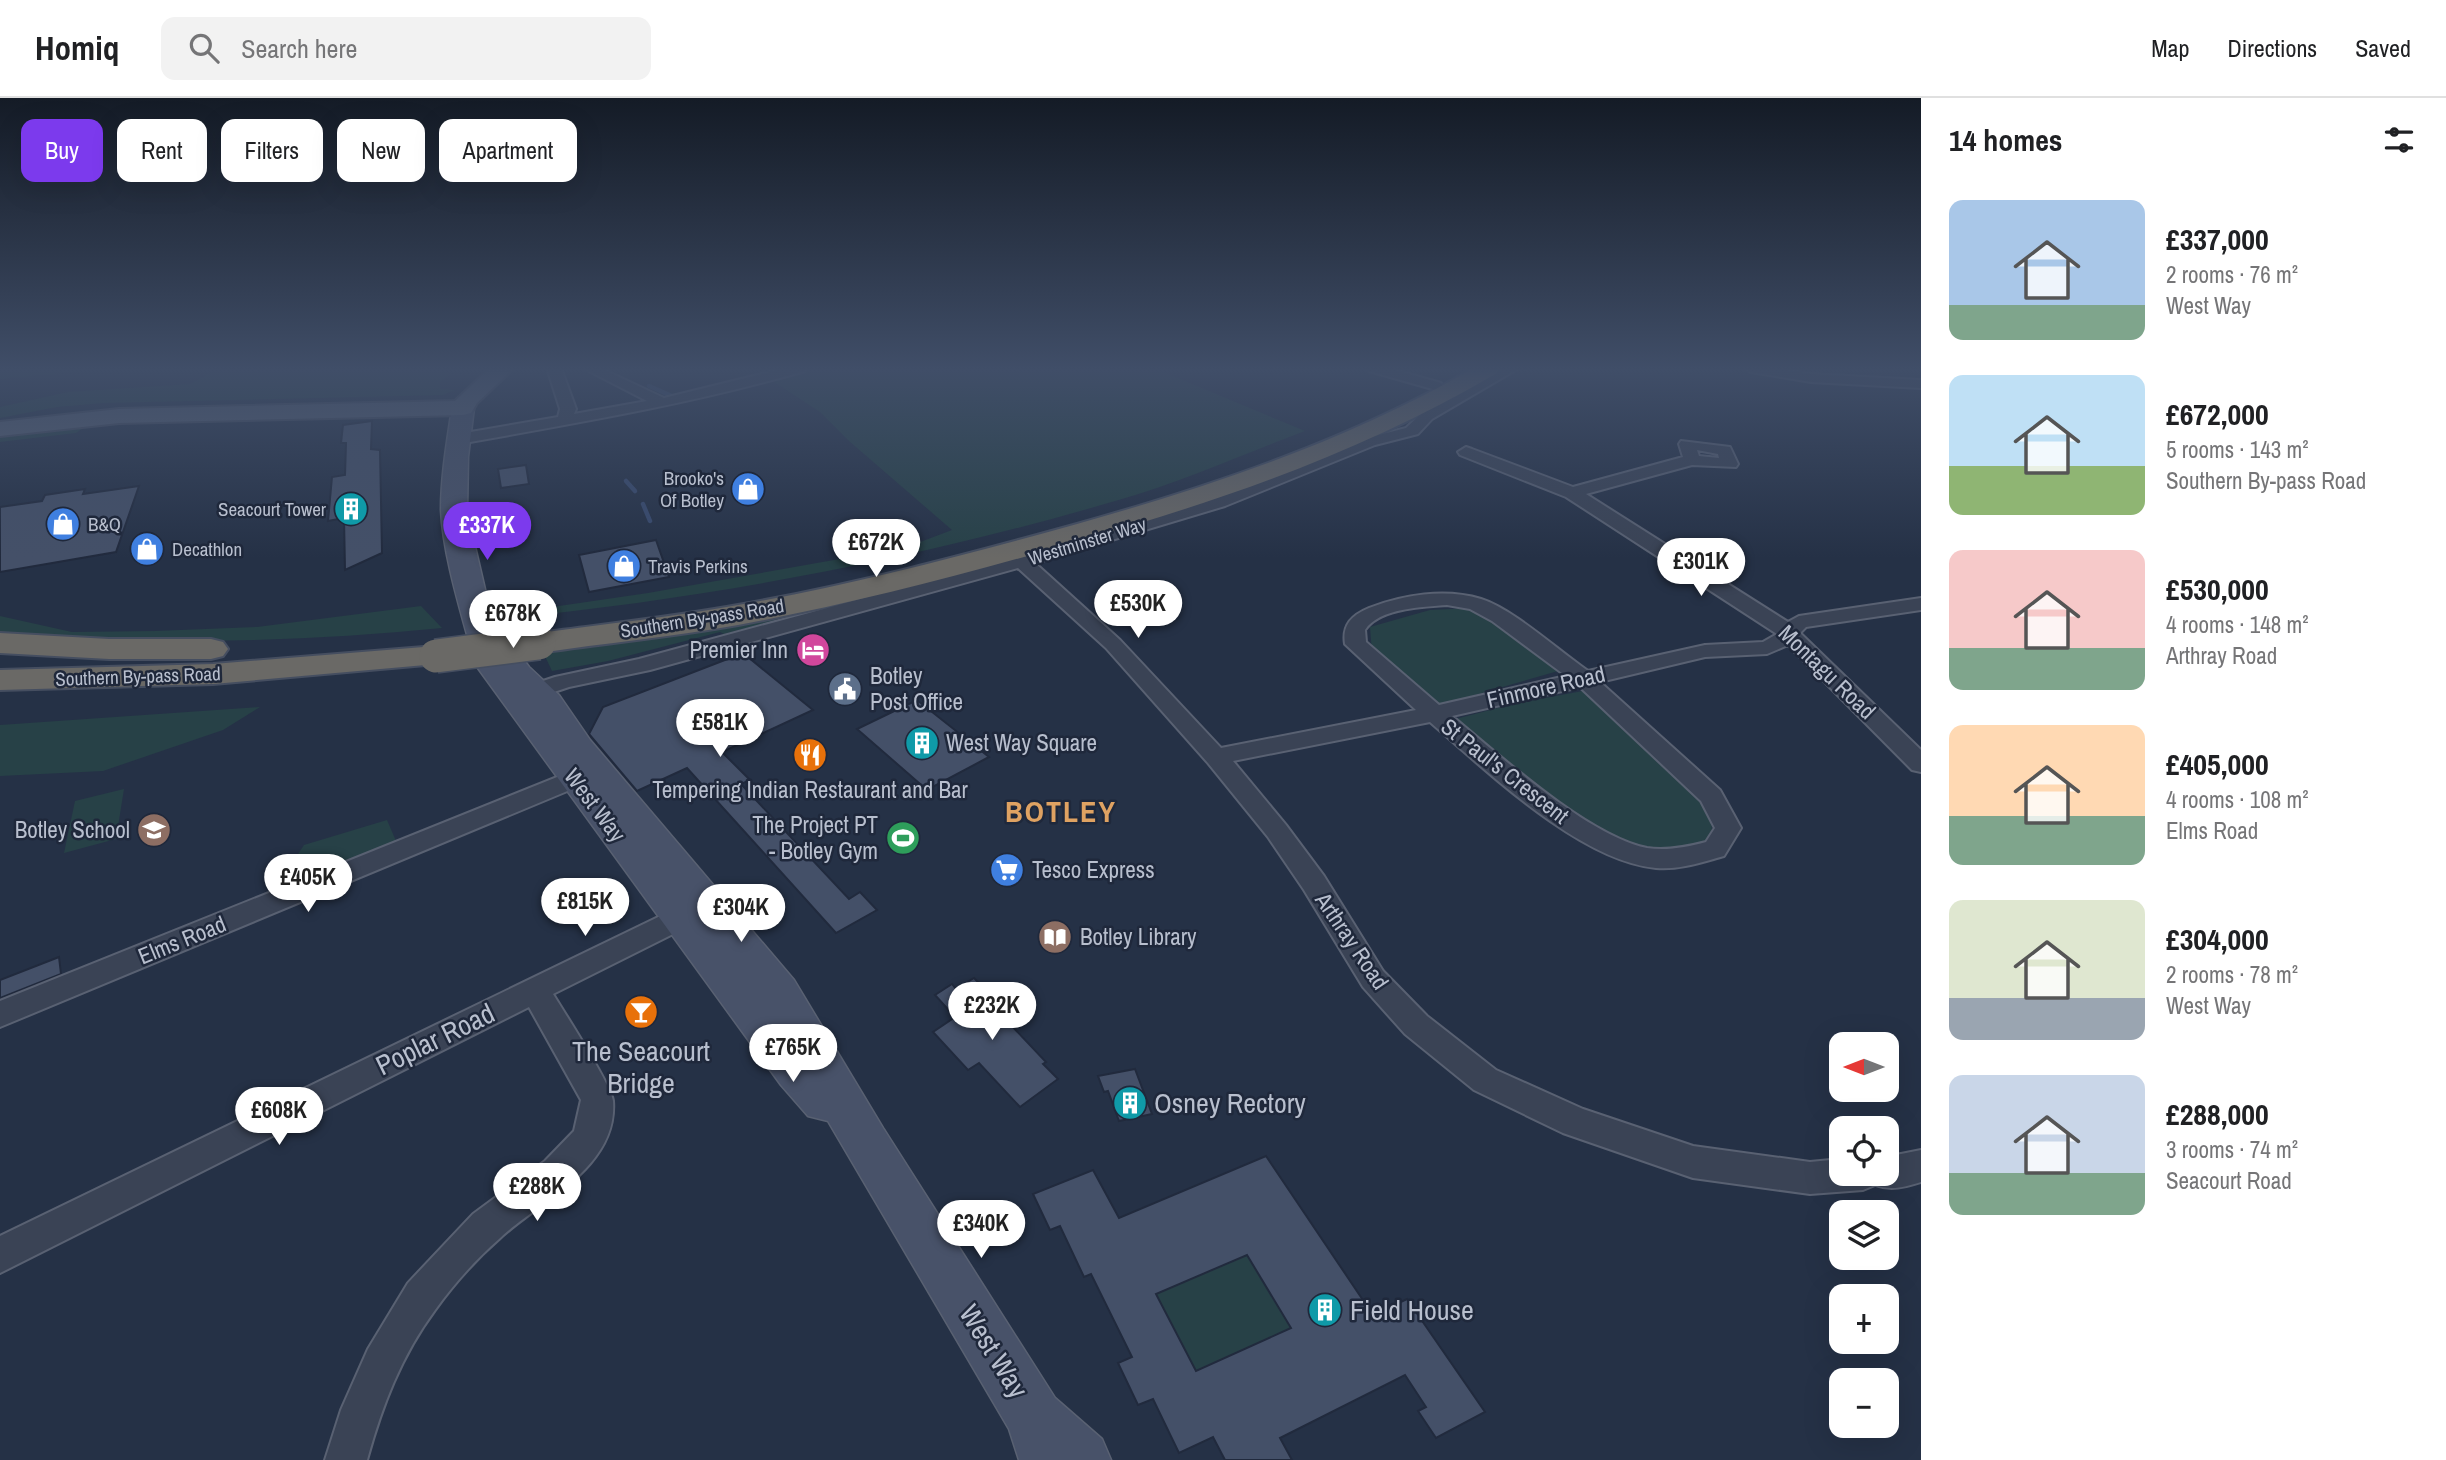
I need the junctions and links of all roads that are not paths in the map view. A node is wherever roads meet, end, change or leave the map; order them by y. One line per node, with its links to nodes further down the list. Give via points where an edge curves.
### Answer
1 (460, 432): 6 (main road, West Way)
2 (502, 432): 6 (street)
3 (1339, 432): 13 (highway, Southern By-pass Road, via 1185,490 886,572)
4 (1365, 432): 13 (highway, Southern By-pass Road, via 1280,470 939,572 775,608)
5 (1411, 432): 10 (street, Westminster Way, via 1369,442 1219,502)
6 (459, 439): 21 (main road, West Way, via 454,512 468,586 478,618 518,674)
7 (1466, 452): 9 (street, Montagu Road)
8 (1692, 460): 9 (street)
9 (1572, 493): 12 (street, Montagu Road)
10 (1022, 561): 21 (street, Westminster Way, via 642,665); 23 (street, Arthray Road, via 1113,645)
11 (1921, 604): 12 (street, Finmore Road, via 1799,622)
12 (1789, 632): 18 (street, Finmore Road, via 1767,648 1705,650); 24 (street, Montagu Road)
13 (536, 637): 15 (highway, Southern By-pass Road, bridge)
14 (0, 643): 15 (highway, via 158,650)
15 (424, 648): 16 (highway, Southern By-pass Road); 17 (highway, Southern By-pass Road)
16 (0, 665)
17 (316, 667): 19 (highway, Southern By-pass Road); 20 (highway, via 159,687)
18 (1583, 678): 22 (street, Finmore Road); 22 (street, St Paul's Crescent, via 1476,604 1424,601 1361,619 1354,628 1356,644); 22 (street, St Paul's Crescent, via 1711,796 1728,828 1715,849 1684,858 1648,858 1608,846 1570,822)
19 (0, 680)
20 (0, 700)
21 (530, 701): 25 (main road, West Way)
22 (1432, 714): 23 (street, Finmore Road)
23 (1216, 757): 32 (street, Arthray Road, via 1314,883 1373,979 1416,1025 1485,1080 1575,1122 1693,1162)
24 (1921, 764)
25 (586, 774): 26 (main road, West Way); 28 (street, Elms Road); 29 (main road, West Way, via 779,992)
26 (681, 917): 27 (street, Poplar Road); 29 (main road, West Way, via 797,1071)
27 (535, 990): 33 (street, Poplar Road); 35 (street, via 597,1099 589,1136 570,1163 486,1226 438,1277 383,1357 357,1418)
28 (0, 1014)
29 (866, 1144): 34 (main road, West Way)
30 (1921, 1166): 31 (street)
31 (1899, 1172)
32 (1829, 1177)
33 (0, 1255)
34 (1041, 1438): 36 (main road, West Way)
35 (346, 1460)
36 (1081, 1460)

